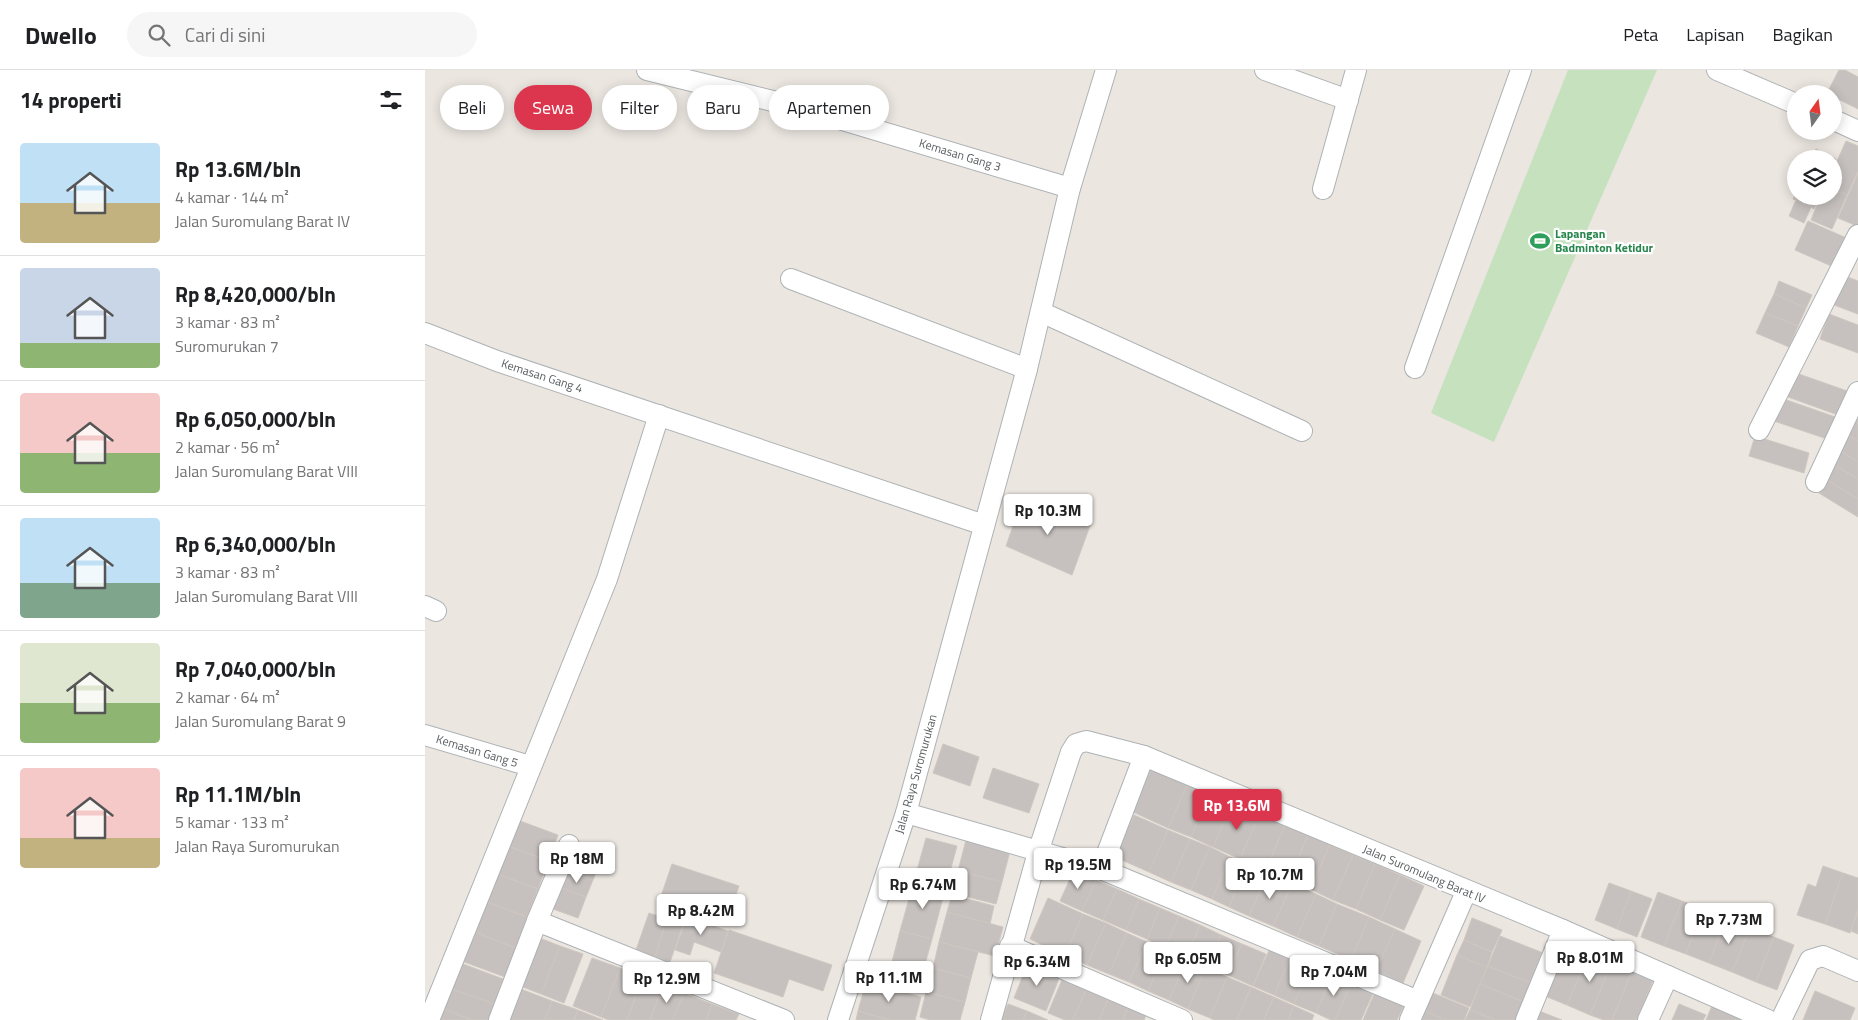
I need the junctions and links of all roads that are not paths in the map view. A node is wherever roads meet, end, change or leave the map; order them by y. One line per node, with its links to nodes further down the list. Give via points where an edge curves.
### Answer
1 (647, 70): 11 (street, Kemasan Gang 3, via 809,110)
2 (1106, 70): 11 (street, Jalan Raya Suromurukan)
3 (1265, 70): 7 (street)
4 (1357, 70): 7 (street)
5 (1521, 70): 17 (street)
6 (1717, 70): 8 (street)
7 (1348, 100): 12 (street)
8 (1787, 100)
9 (1843, 124): 10 (street)
10 (1858, 131)
11 (1070, 188): 15 (street, Jalan Raya Suromurukan)
12 (1323, 189)
13 (1858, 235): 21 (street)
14 (791, 279): 18 (street)
15 (1041, 312): 18 (street, Jalan Raya Suromurukan); 22 (street)
16 (425, 333): 20 (street, Kemasan Gang 4, via 497,361)
17 (1415, 368)
18 (1027, 369): 24 (street, Jalan Raya Suromurukan)
19 (1858, 392): 23 (street)
20 (659, 415): 24 (street, Kemasan Gang 4); 27 (street, via 607,578)
21 (1759, 430)
22 (1302, 431)
23 (1816, 482)
24 (984, 524): 28 (street, Jalan Raya Suromurukan)
25 (425, 735): 27 (street, Kemasan Gang 5)
26 (1144, 756): 30 (street, Jalan Suromulang Barat IV, via 1086,741 1076,744); 31 (street); 32 (street, Jalan Suromulang Barat IV)
27 (529, 766): 39 (street)
28 (906, 813): 30 (street); 42 (street, Jalan Raya Suromurukan)
29 (569, 845): 33 (street)
30 (1039, 849): 31 (street); 35 (street)
31 (1101, 869): 38 (street)
32 (1466, 892): 34 (street, Jalan Suromulang Barat IV); 38 (street)
33 (537, 921): 40 (street); 41 (street)
34 (1563, 930): 37 (street, Jalan Suromulang Barat IV); 46 (street)
35 (1010, 946): 43 (street); 44 (street)
36 (1858, 971): 49 (street, via 1823,956 1810,960)
37 (1668, 976): 47 (street); 48 (street, Jalan Suromulang Barat IV)
38 (1418, 1001): 45 (street)
39 (429, 1020)
40 (499, 1020)
41 (783, 1020)
42 (838, 1020)
43 (991, 1020)
44 (1182, 1020)
45 (1410, 1020)
46 (1526, 1020)
47 (1648, 1020)
48 (1768, 1020)
49 (1781, 1020)

